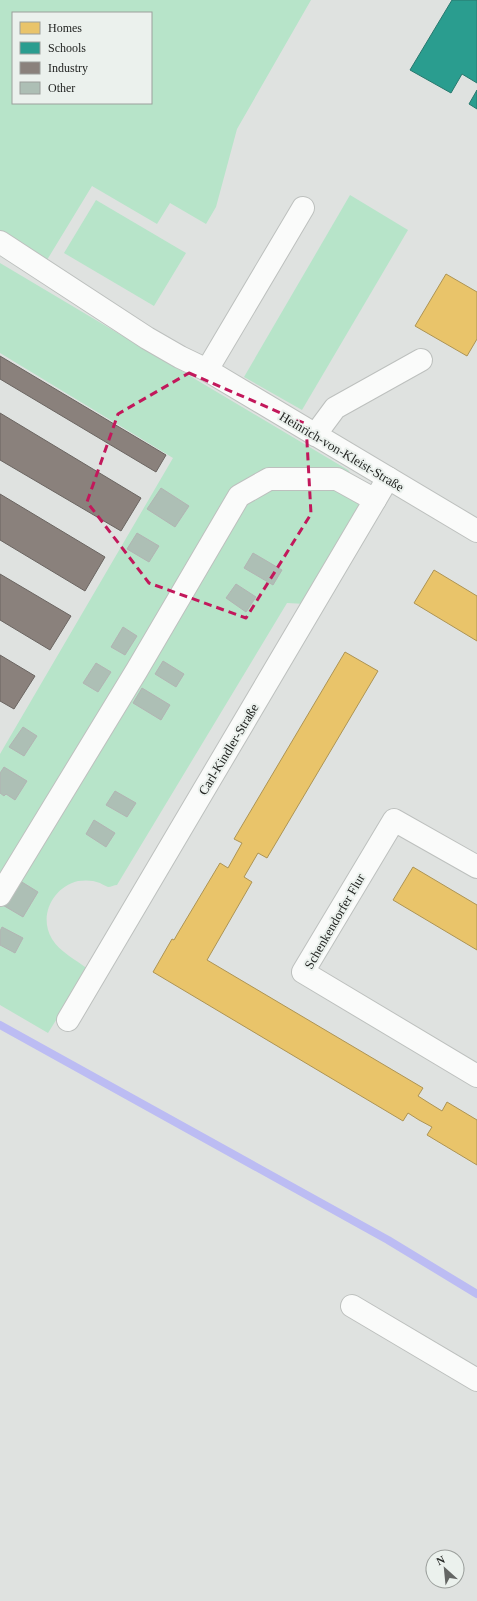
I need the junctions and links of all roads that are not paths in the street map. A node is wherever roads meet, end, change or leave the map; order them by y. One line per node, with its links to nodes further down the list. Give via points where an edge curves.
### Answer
1 (303, 208): 4 (street)
2 (0, 242): 4 (street, Heinrich-von-Kleist-Straße, via 147,338)
3 (421, 360): 5 (street, via 335,408)
4 (207, 370): 5 (street, Heinrich-von-Kleist-Straße)
5 (315, 435): 6 (street, Heinrich-von-Kleist-Straße)
6 (388, 478): 7 (street, Carl-Kindler-Straße); 8 (street, Heinrich-von-Kleist-Straße)
7 (375, 500): 10 (street, via 337,479 269,479 238,496 137,670); 11 (street, Carl-Kindler-Straße)
8 (477, 531)
9 (477, 867): 12 (street, Schenkendorfer Flur, via 394,820 303,972)
10 (0, 895)
11 (68, 1020)
12 (477, 1076)
13 (352, 1306): 14 (street)
14 (477, 1380)

